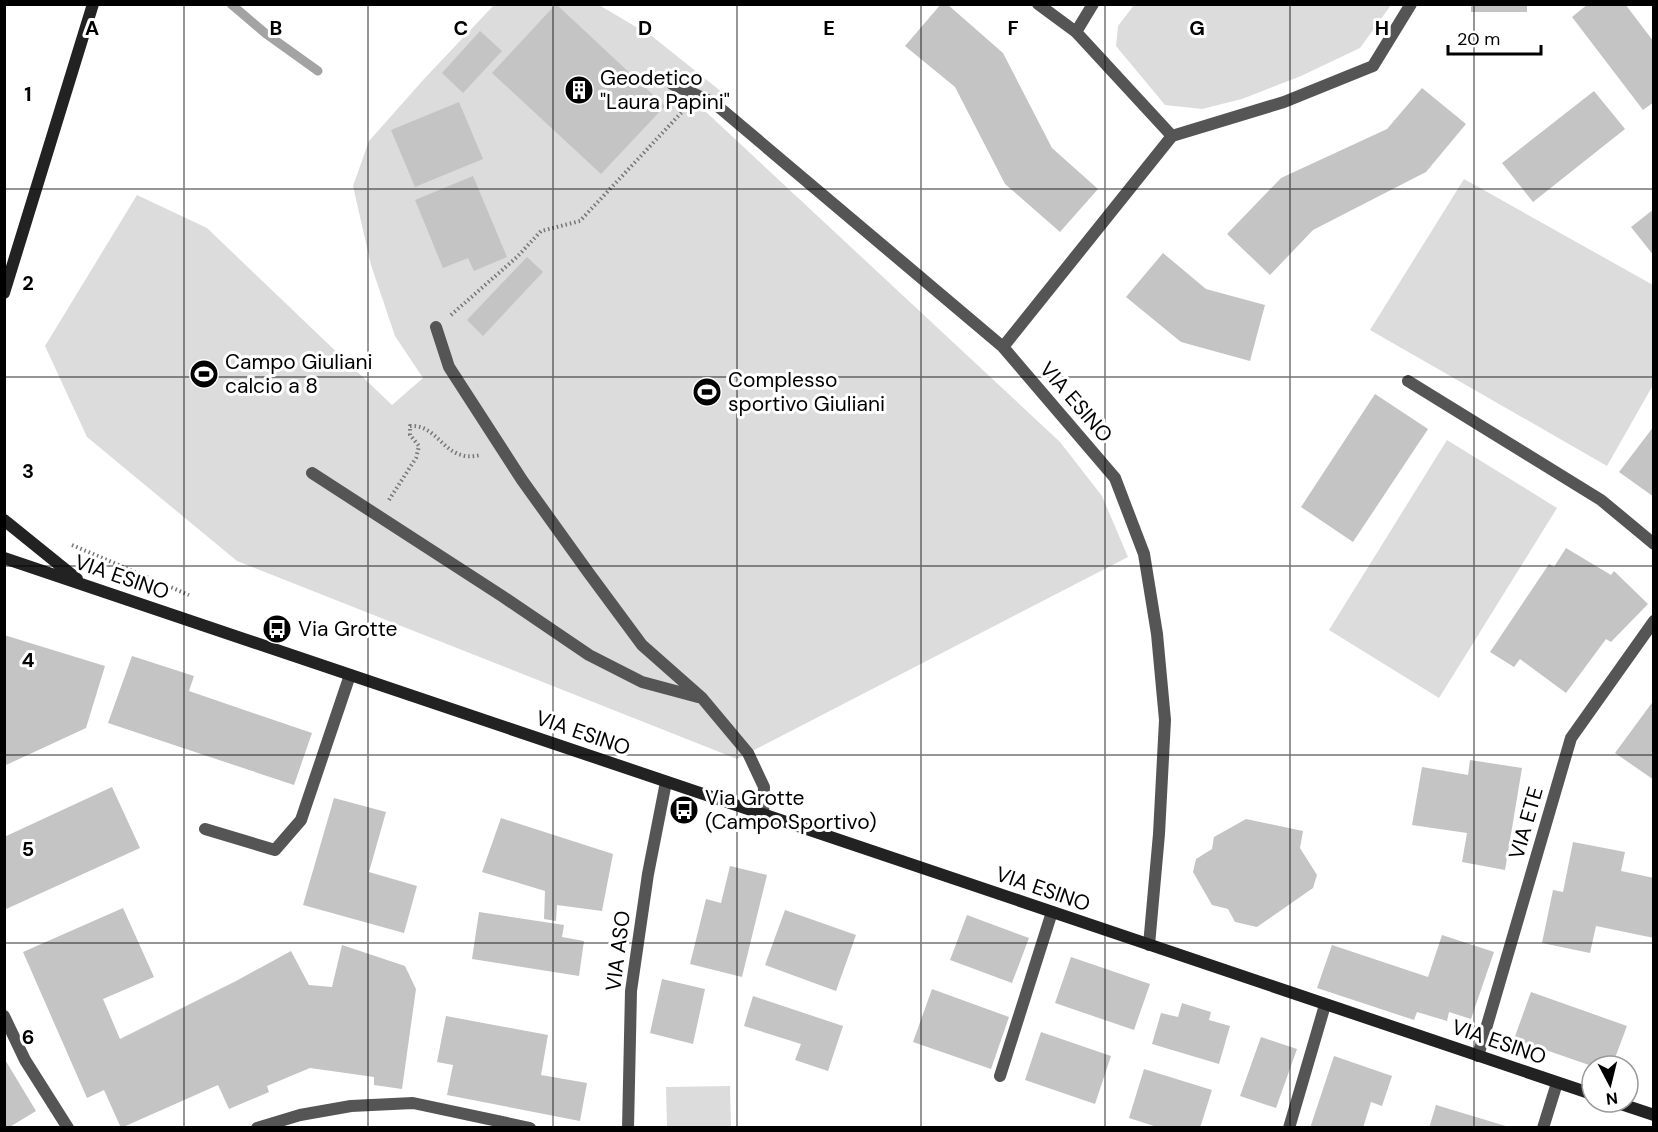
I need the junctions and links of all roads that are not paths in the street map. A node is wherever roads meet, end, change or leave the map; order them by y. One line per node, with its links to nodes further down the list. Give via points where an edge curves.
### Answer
1 (93, 4): 8 (street)
2 (1038, 4): 5 (street)
3 (1094, 4): 5 (street)
4 (1411, 4): 7 (street, via 1373,66 1284,102)
5 (1076, 32): 7 (street)
6 (672, 84): 10 (street, VIA ESINO, via 714,103)
7 (1173, 136): 10 (street)
8 (4, 293)
9 (436, 327): 19 (street, via 449,367 522,480 642,645)
10 (1003, 347): 24 (street, VIA ESINO, via 1115,478 1144,554 1165,720 1160,834)
11 (1408, 381): 14 (street, via 1601,500)
12 (312, 473): 19 (street, via 588,655 642,682)
13 (4, 520): 16 (street)
14 (1653, 544)
15 (4, 558): 16 (street, VIA ESINO)
16 (85, 585): 18 (street, VIA ESINO)
17 (1653, 621): 27 (street, VIA ETE, via 1571,738)
18 (350, 675): 20 (street, VIA ESINO); 22 (street, via 301,820 275,850)
19 (702, 698): 21 (street, via 748,753 764,787)
20 (666, 782): 21 (street, VIA ESINO); 34 (street, VIA ASO, via 631,991)
21 (763, 814): 23 (street, VIA ESINO)
22 (205, 829)
23 (1052, 912): 24 (street, VIA ESINO); 28 (street)
24 (1149, 945): 25 (street, VIA ESINO)
25 (1325, 1005): 27 (street, VIA ESINO); 35 (street)
26 (4, 1016): 31 (street, via 25,1060)
27 (1478, 1056): 29 (street, VIA ESINO)
28 (1000, 1076)
29 (1557, 1083): 30 (street, VIA ESINO); 36 (street, VIA ESINO)
30 (1580, 1090)
31 (68, 1128)
32 (257, 1128): 33 (street, via 300,1114 351,1106 413,1103)
33 (530, 1128)
34 (628, 1128)
35 (1289, 1128)
36 (1543, 1128)

